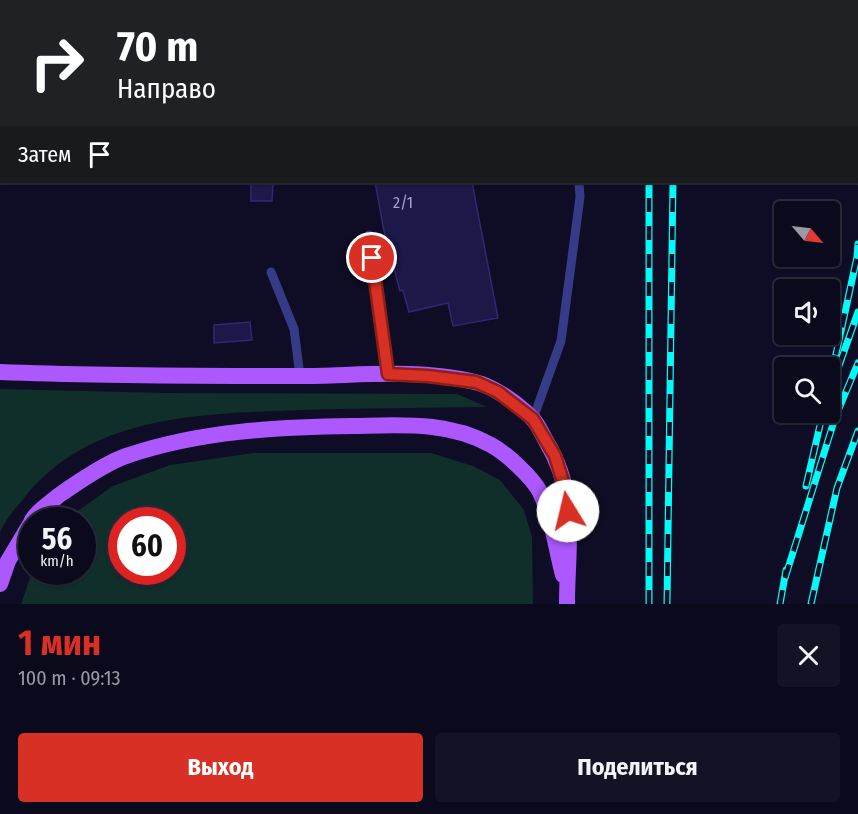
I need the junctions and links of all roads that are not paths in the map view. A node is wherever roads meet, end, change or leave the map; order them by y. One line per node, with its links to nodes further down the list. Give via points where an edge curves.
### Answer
1 (579, 183): 7 (lane, via 561,341)
2 (369, 235): 5 (lane)
3 (271, 272): 6 (lane, via 294,329)
4 (0, 372): 6 (main road)
5 (388, 374): 6 (main road); 7 (main road, via 476,382 498,392)
6 (300, 376)
7 (533, 419): 11 (main road, via 555,456 565,488 571,533)
8 (44, 507): 11 (main road, via 126,455 198,437 291,427 423,425 458,431 492,445 513,461 539,491)
9 (18, 544): 10 (main road)
10 (0, 584)
11 (567, 599)

